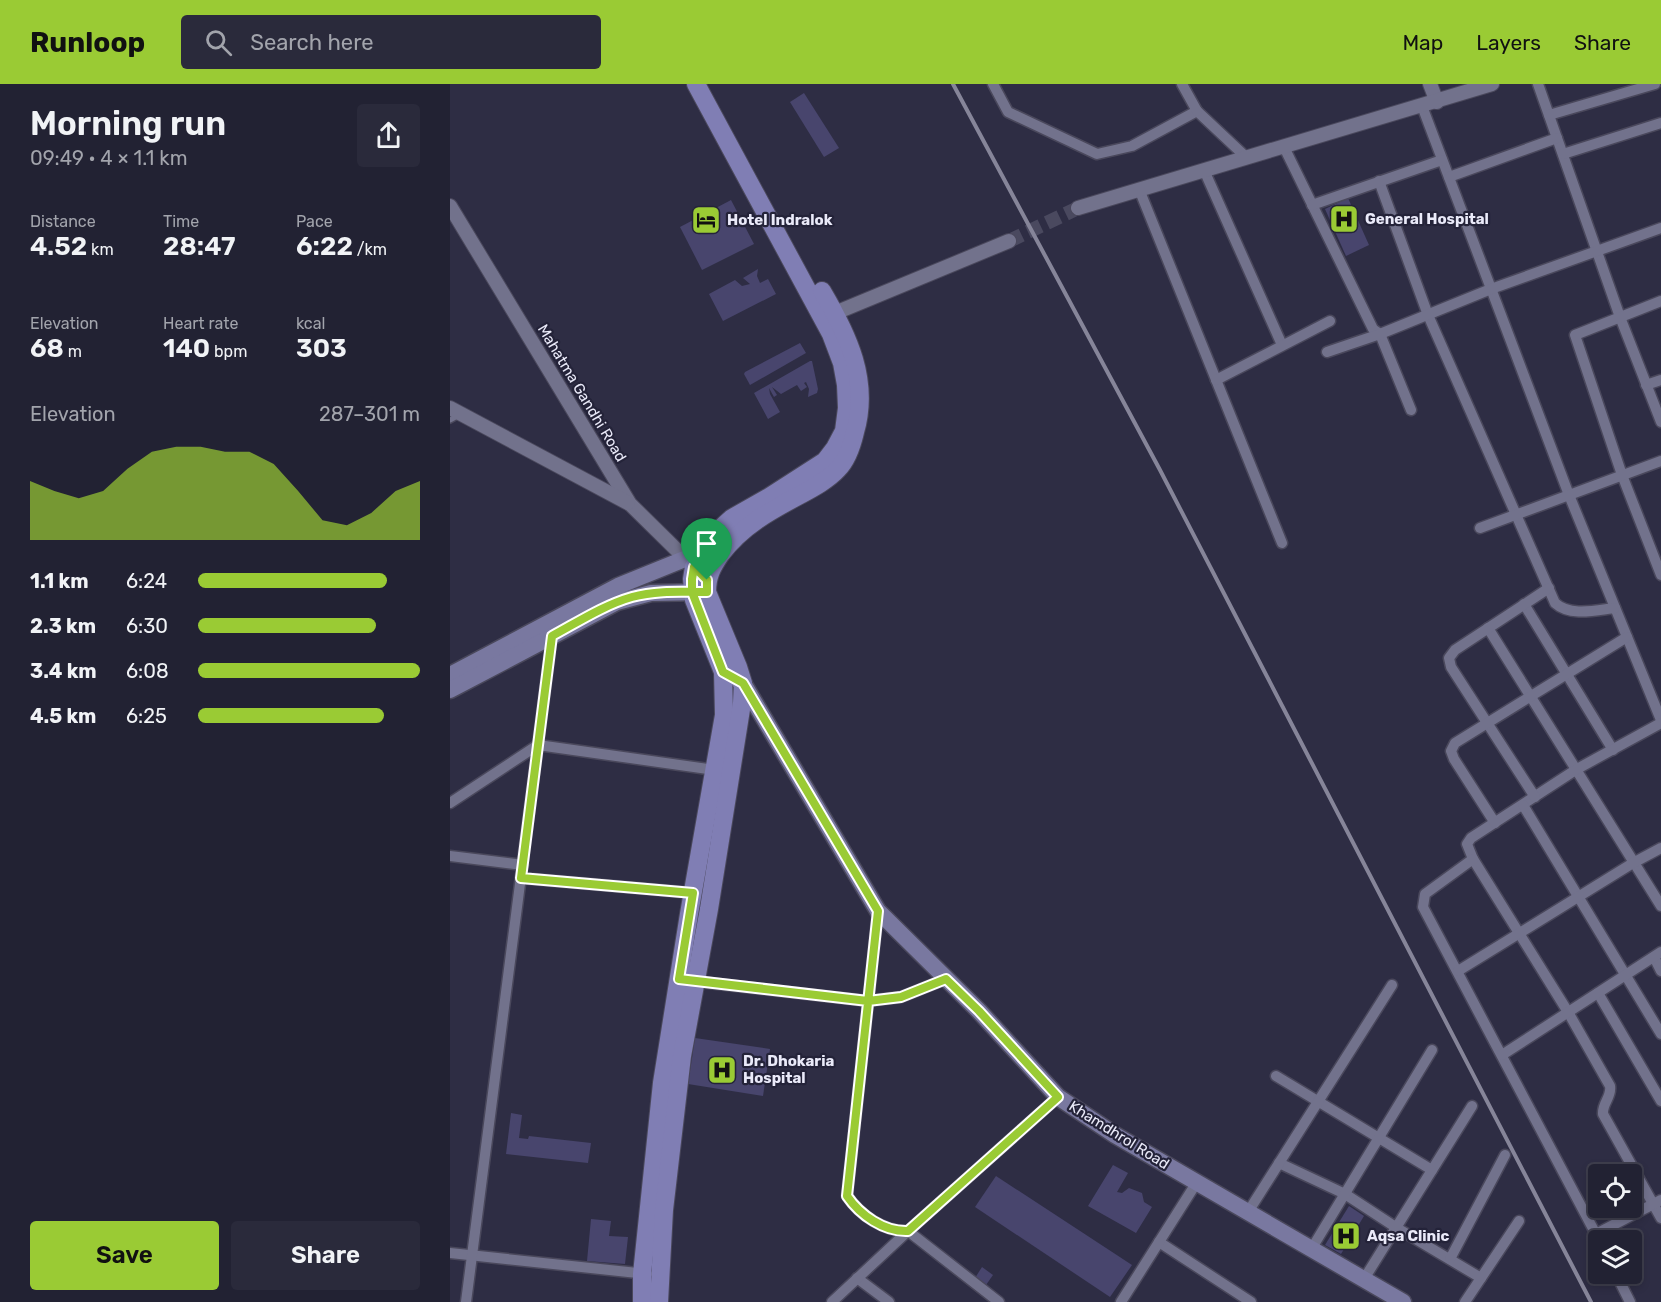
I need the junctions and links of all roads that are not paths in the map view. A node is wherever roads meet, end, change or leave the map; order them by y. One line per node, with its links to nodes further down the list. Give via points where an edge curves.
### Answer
1 (696, 84): 51 (main road, via 831,334 842,363 847,408 844,431 825,461 727,523)
2 (709, 84): 31 (main road)
3 (993, 84): 11 (street, via 1008,112 1097,154 1132,147)
4 (1182, 84): 11 (street)
5 (1430, 84): 9 (street)
6 (1492, 84): 9 (street)
7 (1538, 84): 12 (street)
8 (1655, 84): 12 (street)
9 (1437, 102): 10 (street)
10 (1422, 106): 15 (street); 18 (street)
11 (1197, 111): 17 (street)
12 (1549, 115): 14 (street)
13 (1661, 123): 16 (street)
14 (1557, 138): 16 (street); 20 (street)
15 (1284, 147): 17 (street); 23 (street)
16 (1563, 154): 28 (street)
17 (1247, 158): 19 (street)
18 (1442, 160): 20 (street); 21 (street)
19 (1204, 170): 22 (street); 36 (street)
20 (1449, 177): 29 (street)
21 (1380, 181): 23 (street); 32 (street)
22 (1139, 189): 25 (street); 38 (street)
23 (1312, 205): 35 (street, via 1373,329)
24 (450, 206): 47 (street, Mahatma Gandhi Road)
25 (1078, 208)
26 (1661, 228): 28 (street)
27 (1009, 240): 31 (street)
28 (1597, 251): 29 (street); 33 (street)
29 (1491, 290): 32 (street); 46 (street)
30 (1661, 302): 33 (street)
31 (835, 313): 53 (main road, via 857,366 861,391 861,413 851,448 838,469 754,520 730,542)
32 (1428, 315): 35 (street); 48 (street)
33 (1620, 317): 40 (street); 45 (street, via 1575,335)
34 (1329, 321): 36 (street)
35 (1380, 334): 37 (street); 41 (street)
36 (1282, 345): 38 (street)
37 (1328, 352)
38 (1216, 380): 50 (street)
39 (1661, 380): 40 (street)
40 (1646, 385): 43 (street)
41 (1411, 410)
42 (454, 414): 47 (street)
43 (1661, 422)
44 (1661, 461): 45 (street)
45 (1622, 475): 46 (street); 52 (street)
46 (1569, 495): 48 (street); 56 (street)
47 (630, 504): 51 (street, Mahatma Gandhi Road)
48 (1517, 514): 49 (street); 54 (street)
49 (1480, 528)
50 (1282, 543)
51 (690, 563): 53 (main road, via 692,579); 62 (main road, via 618,586)
52 (1661, 575)
53 (702, 588): 58 (main road, via 651,593 617,602); 60 (main road); 63 (main road)
54 (1549, 588): 55 (street); 56 (street, via 1561,609)
55 (1524, 604): 57 (street); 61 (street)
56 (1615, 608): 59 (street)
57 (1488, 628): 65 (street); 67 (street, via 1449,658)
58 (552, 636): 64 (main road); 68 (street)
59 (1627, 637): 61 (street); 66 (street)
60 (723, 672): 63 (main road); 70 (main road, via 724,715)
61 (1567, 674): 65 (street); 69 (street)
62 (450, 675)
63 (743, 683): 85 (main road, Khamdhrol Road); 92 (main road)
64 (450, 690)
65 (1531, 696): 67 (street); 71 (street)
66 (1661, 722): 69 (street)
67 (1487, 723): 72 (street); 75 (street, via 1455,743 1451,751)
68 (538, 745): 70 (street); 73 (street); 80 (street)
69 (1613, 750): 71 (street)
70 (715, 770): 82 (main road)
71 (1577, 770): 72 (street); 79 (street)
72 (1535, 797): 74 (street)
73 (450, 802)
74 (1523, 805): 75 (street); 83 (street)
75 (1495, 823): 78 (street, via 1467,844)
76 (1661, 848): 79 (street)
77 (450, 856): 80 (street)
78 (1473, 859): 86 (street); 89 (street, via 1425,894 1422,901)
79 (1633, 863): 83 (street); 84 (street)
80 (523, 866): 81 (street)
81 (521, 878): 82 (street); 122 (street)
82 (693, 893): 92 (main road)
83 (1578, 897): 86 (street); 90 (street)
84 (1661, 906)
85 (878, 911): 91 (main road, Khamdhrol Road); 95 (street)
86 (1519, 933): 89 (street); 96 (street)
87 (1657, 955): 88 (street); 90 (street)
88 (1661, 970)
89 (1458, 971): 99 (street)
90 (1626, 975): 94 (street); 97 (street)
91 (946, 979): 95 (street, via 901,997); 102 (main road, Khamdhrol Road)
92 (687, 980): 95 (street); 124 (main road, via 664,1210)
93 (1392, 985): 103 (street)
94 (1598, 993): 96 (street); 101 (street)
95 (868, 1001): 118 (street, via 847,1196 886,1228)
96 (1568, 1012): 99 (street); 111 (street, via 1610,1086 1603,1114)
97 (1661, 1034)
98 (1432, 1050): 105 (street)
99 (1502, 1055): 116 (street)
100 (1276, 1076): 103 (street)
101 (1659, 1091)
102 (1058, 1097): 109 (main road, Khamdhrol Road); 118 (street)
103 (1318, 1101): 105 (street); 107 (street)
104 (1472, 1107): 108 (street)
105 (1379, 1138): 108 (street); 110 (street)
106 (1505, 1155): 123 (street)
107 (1279, 1163): 110 (street); 112 (street)
108 (1432, 1170): 115 (street)
109 (1197, 1182): 112 (main road, Khamdhrol Road); 119 (street)
110 (1345, 1194): 115 (street); 120 (street)
111 (1657, 1202): 113 (street); 117 (street)
112 (1248, 1212): 120 (main road, Khamdhrol Road)
113 (1661, 1218)
114 (1519, 1221): 126 (street)
115 (1396, 1228): 123 (street); 127 (street)
116 (1594, 1230)
117 (1610, 1230)
118 (908, 1231): 125 (street); 134 (street)
119 (1160, 1242): 135 (street); 136 (street)
120 (1312, 1248): 127 (main road, Khamdhrol Road)
121 (450, 1253): 122 (street)
122 (472, 1256): 124 (street); 129 (street)
123 (1449, 1259): 126 (street)
124 (651, 1275): 130 (main road); 131 (main road)
125 (857, 1278): 132 (street); 133 (street)
126 (1481, 1278): 138 (street)
127 (1364, 1280): 137 (main road, Khamdhrol Road)
128 (1621, 1284): 139 (street)
129 (466, 1302)
130 (642, 1302)
131 (659, 1302)
132 (832, 1302)
133 (889, 1302)
134 (999, 1302)
135 (1121, 1302)
136 (1251, 1302)
137 (1403, 1302)
138 (1465, 1302)
139 (1630, 1302)

